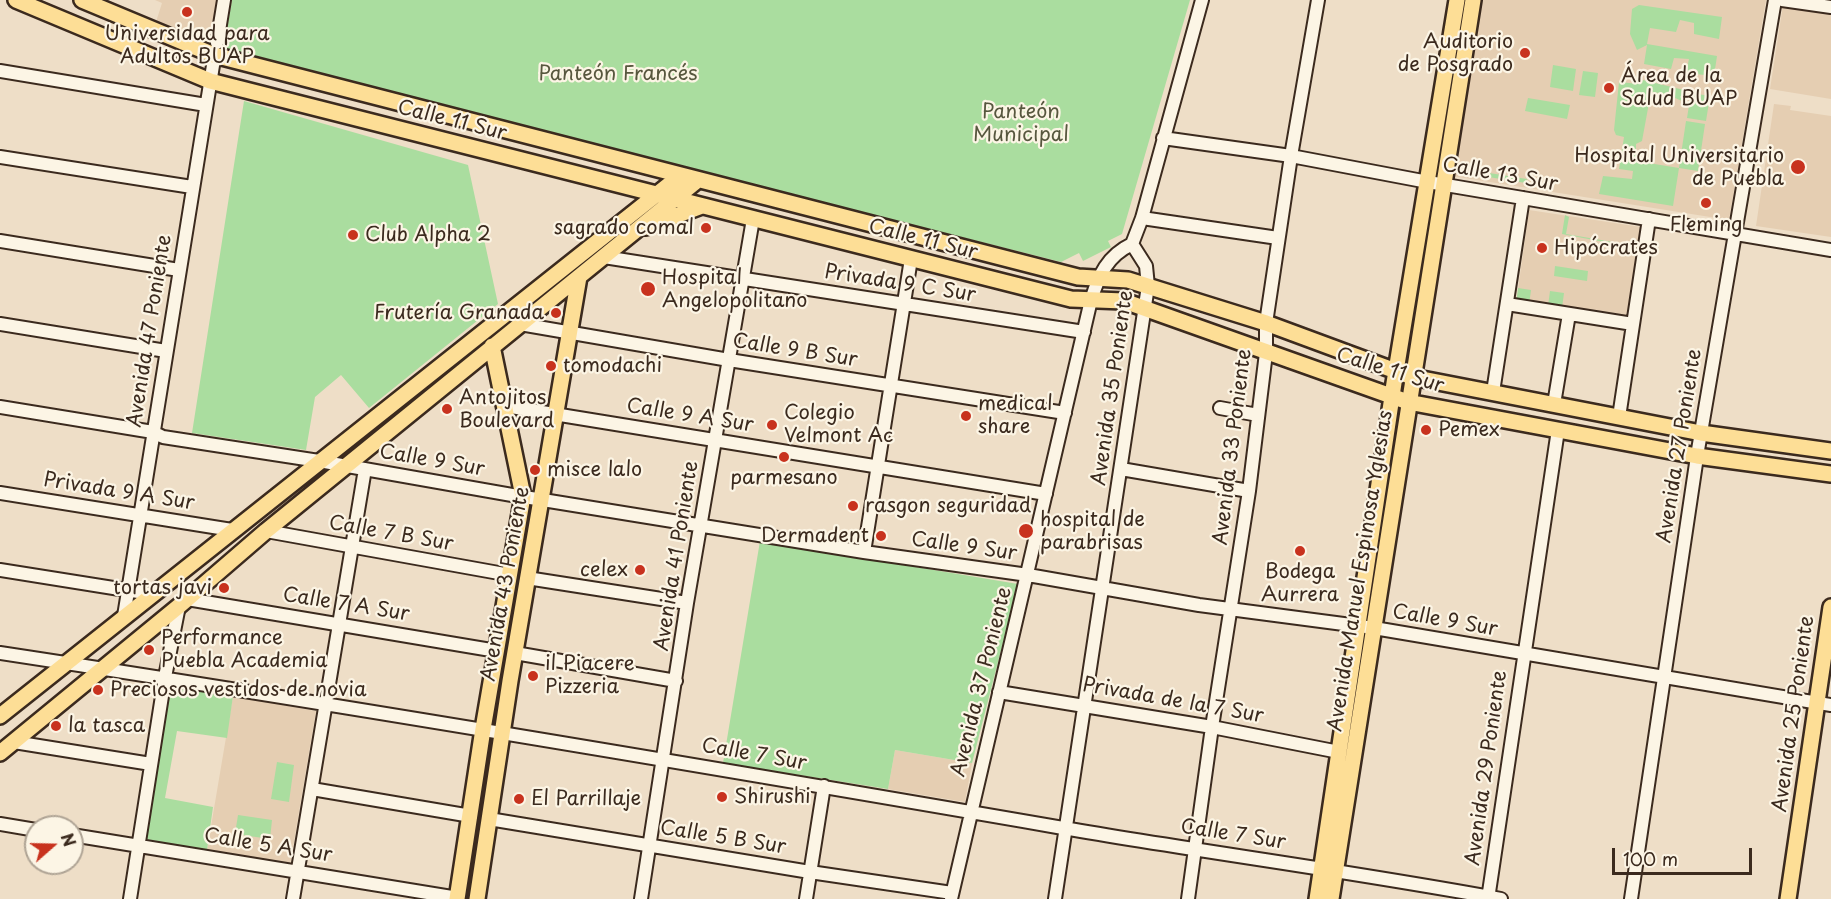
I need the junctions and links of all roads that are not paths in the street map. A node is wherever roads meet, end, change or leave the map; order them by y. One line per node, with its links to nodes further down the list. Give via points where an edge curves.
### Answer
1 (16, 0): 13 (main road, Calle 11 Sur)
2 (82, 0): 11 (main road, Calle 11 Sur)
3 (224, 0): 11 (street, Avenida 47 Poniente)
4 (1202, 0): 15 (street)
5 (1318, 0): 16 (street, Avenida 33 Poniente)
6 (1457, 0): 20 (main road, Avenida Manuel Espinosa Yglesias)
7 (1473, 0): 21 (main road, Avenida Manuel Espinosa Yglesias)
8 (1775, 0): 31 (street, Avenida 27 Poniente)
9 (1782, 0): 10 (street)
10 (1831, 7)
11 (215, 50): 13 (street, Avenida 47 Poniente); 18 (main road, Calle 11 Sur)
12 (0, 71): 14 (street)
13 (210, 81): 14 (street, Avenida 47 Poniente); 23 (main road, Calle 11 Sur)
14 (206, 105): 22 (street, Avenida 47 Poniente)
15 (1163, 138): 16 (street, Calle 13 Sur); 27 (street)
16 (1291, 156): 20 (street, Calle 13 Sur); 32 (street, Avenida 33 Poniente)
17 (0, 157): 22 (street)
18 (681, 175): 19 (main road, Calle 11 Sur); 23 (main road)
19 (698, 180): 25 (main road); 40 (main road, Calle 11 Sur, via 1078,277)
20 (1428, 182): 21 (street, Calle 13 Sur); 58 (main road, Avenida Manuel Espinosa Yglesias)
21 (1444, 185): 24 (street, Calle 13 Sur); 59 (main road, Avenida Manuel Espinosa Yglesias)
22 (192, 187): 38 (street, Avenida 47 Poniente)
23 (656, 195): 25 (main road, Calle 11 Sur); 79 (main road)
24 (1523, 198): 29 (street, Calle 13 Sur); 45 (street)
25 (674, 199): 26 (main road, Calle 11 Sur); 30 (main road)
26 (702, 206): 28 (main road, Calle 11 Sur); 30 (main road)
27 (1142, 218): 32 (street); 34 (street)
28 (753, 219): 37 (main road, Calle 11 Sur); 41 (street, Avenida 41 Poniente)
29 (1649, 219): 31 (street, Calle 13 Sur); 51 (street)
30 (635, 231): 36 (main road)
31 (1735, 234): 35 (street, Calle 13 Sur); 74 (street, Avenida 27 Poniente)
32 (1278, 238): 48 (street, Avenida 33 Poniente)
33 (0, 241): 38 (street)
34 (1132, 244): 40 (street, Avenida 37 Poniente, via 1114,255); 42 (street, Avenida 35 Poniente, via 1146,266)
35 (1831, 250)
36 (604, 257): 39 (main road); 41 (street, Privada 9 C Sur)
37 (911, 259): 43 (main road, Calle 11 Sur, via 1071,299); 44 (street)
38 (179, 270): 55 (street, Avenida 47 Poniente)
39 (579, 277): 50 (main road); 52 (main road, Avenida 43 Poniente)
40 (1098, 278): 42 (main road, Calle 11 Sur); 43 (street, Avenida 37 Poniente)
41 (743, 279): 44 (street, Privada 9 C Sur); 57 (street, Avenida 41 Poniente)
42 (1148, 286): 47 (street, Avenida 35 Poniente); 48 (main road, Calle 11 Sur)
43 (1091, 300): 47 (main road, Calle 11 Sur, via 1124,302); 53 (street, Avenida 37 Poniente)
44 (903, 304): 53 (street, Privada 9 C Sur); 60 (street)
45 (1507, 304): 46 (street); 61 (street)
46 (1569, 314): 51 (street); 64 (street)
47 (1143, 315): 56 (main road, Calle 11 Sur, via 1166,316); 83 (street, Avenida 35 Poniente)
48 (1266, 322): 56 (street, Avenida 33 Poniente); 58 (main road, Calle 11 Sur)
49 (0, 324): 55 (street)
50 (520, 324): 52 (street, Calle 9 B Sur); 54 (main road)
51 (1633, 324): 72 (street)
52 (570, 332): 57 (street, Calle 9 B Sur); 69 (main road, Avenida 43 Poniente)
53 (1084, 332): 68 (street, Avenida 37 Poniente)
54 (492, 346): 65 (main road, Avenida 43 Poniente); 80 (main road)
55 (166, 351): 75 (street, Avenida 47 Poniente)
56 (1266, 353): 62 (main road, Calle 11 Sur); 71 (street, Avenida 33 Poniente)
57 (729, 360): 60 (street, Calle 9 B Sur); 76 (street, Avenida 41 Poniente)
58 (1396, 371): 59 (main road, Calle 11 Sur); 62 (main road, Avenida Manuel Espinosa Yglesias)
59 (1412, 377): 61 (main road, Calle 11 Sur); 63 (main road, Avenida Manuel Espinosa Yglesias)
60 (890, 385): 68 (street, Calle 9 B Sur); 81 (street)
61 (1493, 392): 64 (main road, Calle 11 Sur)
62 (1392, 397): 63 (main road, Calle 11 Sur); 109 (main road, Avenida Manuel Espinosa Yglesias)
63 (1408, 402): 73 (main road, Calle 11 Sur); 109 (main road, Avenida Manuel Espinosa Yglesias)
64 (1554, 404): 72 (main road, Calle 11 Sur)
65 (505, 406): 69 (street, Calle 9 A Sur); 88 (main road, Avenida 43 Poniente)
66 (0, 407): 75 (street, Calle 9 Sur)
67 (1220, 408): 71 (street)
68 (1065, 413): 87 (street, Avenida 37 Poniente)
69 (556, 414): 76 (street, Calle 9 A Sur); 89 (main road, Avenida 43 Poniente)
70 (0, 415): 75 (street, Calle 9 Sur)
71 (1258, 415): 85 (street, Avenida 33 Poniente)
72 (1619, 417): 74 (main road, Calle 11 Sur)
73 (1558, 430): 78 (main road, Calle 11 Sur); 113 (street, Avenida 29 Poniente)
74 (1701, 433): 77 (main road, Calle 11 Sur); 78 (street, Avenida 27 Poniente)
75 (156, 436): 79 (street, Calle 9 Sur); 90 (street, Avenida 47 Poniente)
76 (716, 440): 81 (street, Calle 9 A Sur); 91 (street, Avenida 41 Poniente)
77 (1831, 451)
78 (1697, 456): 84 (main road, Calle 11 Sur); 117 (street, Avenida 27 Poniente)
79 (319, 461): 80 (street, Calle 9 Sur); 92 (main road)
80 (346, 466): 82 (street, Calle 9 Sur); 93 (main road)
81 (878, 466): 87 (street, Calle 9 A Sur); 95 (street)
82 (365, 469): 88 (street, Calle 9 Sur); 94 (street)
83 (1121, 469): 85 (street); 100 (street, Avenida 35 Poniente)
84 (1831, 474)
85 (1249, 491): 106 (street, Avenida 33 Poniente)
86 (0, 492): 90 (street, Privada 9 A Sur)
87 (1047, 494): 98 (street, Avenida 37 Poniente)
88 (523, 496): 89 (street, Calle 9 Sur); 97 (main road, Avenida 43 Poniente)
89 (541, 499): 91 (street, Calle 9 Sur); 99 (main road, Avenida 43 Poniente)
90 (140, 516): 92 (street, Privada 9 A Sur); 101 (street, Avenida 47 Poniente)
91 (701, 525): 95 (street, Calle 9 Sur); 104 (street, Avenida 41 Poniente)
92 (232, 531): 102 (main road)
93 (266, 531): 94 (street, Calle 7 B Sur); 103 (main road)
94 (351, 547): 97 (street, Calle 7 B Sur); 108 (street)
95 (864, 552): 98 (street, Calle 9 Sur)
96 (0, 570): 101 (street)
97 (510, 575): 110 (main road, Avenida 43 Poniente)
98 (1028, 575): 100 (street, Calle 9 Sur); 119 (street, Avenida 37 Poniente)
99 (527, 578): 104 (street); 112 (main road, Avenida 43 Poniente)
100 (1102, 588): 106 (street, Calle 9 Sur); 122 (street, Avenida 35 Poniente)
101 (128, 591): 102 (street); 107 (street, Avenida 47 Poniente)
102 (151, 594): 107 (main road)
103 (183, 603): 108 (street, Calle 7 A Sur); 115 (main road); 116 (street)
104 (687, 603): 118 (street, Avenida 41 Poniente)
105 (1831, 607): 121 (main road, Avenida 25 Poniente)
106 (1232, 610): 109 (street, Calle 9 Sur); 126 (street, Avenida 33 Poniente)
107 (124, 615): 114 (main road)
108 (338, 623): 110 (street, Calle 7 A Sur); 120 (street)
109 (1366, 627): 113 (street, Calle 9 Sur); 130 (main road, Avenida Manuel Espinosa Yglesias); 146 (main road, Avenida Manuel Espinosa Yglesias)
110 (497, 651): 127 (main road, Avenida 43 Poniente)
111 (0, 653): 114 (street, Calle 7 Sur)
112 (515, 653): 118 (street); 128 (main road, Avenida 43 Poniente)
113 (1524, 654): 117 (street, Calle 9 Sur); 151 (street, Avenida 29 Poniente)
114 (68, 663): 115 (street, Calle 7 Sur); 123 (main road); 124 (main road)
115 (103, 668): 116 (street, Calle 7 Sur); 123 (main road); 129 (main road)
116 (165, 677): 120 (street, Calle 7 Sur); 133 (street)
117 (1665, 678): 121 (street, Calle 9 Sur); 162 (street, Avenida 27 Poniente)
118 (676, 681): 132 (street, Avenida 41 Poniente)
119 (999, 692): 122 (street, Privada de la 7 Sur); 136 (street, Avenida 37 Poniente)
120 (326, 703): 127 (street, Calle 7 Sur); 135 (street)
121 (1824, 704): 163 (main road, Avenida 25 Poniente)
122 (1083, 706): 126 (street, Privada de la 7 Sur); 141 (street, Avenida 35 Poniente)
123 (28, 711): 125 (main road); 129 (main road)
124 (0, 716)
125 (0, 727)
126 (1212, 727): 130 (street, Privada de la 7 Sur); 145 (street, Avenida 33 Poniente)
127 (483, 729): 128 (street, Calle 7 Sur); 137 (main road, Avenida 43 Poniente)
128 (502, 733): 132 (street, Calle 7 Sur); 138 (main road, Avenida 43 Poniente)
129 (7, 741): 131 (main road); 133 (street)
130 (1339, 752): 146 (main road, Avenida Manuel Espinosa Yglesias)
131 (0, 753)
132 (664, 759): 134 (street, Calle 7 Sur); 144 (street, Avenida 41 Poniente)
133 (150, 765): 143 (street)
134 (824, 786): 136 (street, Calle 7 Sur); 148 (street)
135 (312, 789): 137 (street); 147 (street)
136 (971, 812): 141 (street, Calle 7 Sur); 149 (street, Avenida 37 Poniente)
137 (471, 816): 150 (main road, Avenida 43 Poniente)
138 (489, 819): 144 (street, Calle 5 B Sur); 154 (main road, Avenida 43 Poniente)
139 (0, 824): 140 (street)
140 (24, 828)
141 (1066, 828): 145 (street, Calle 7 Sur); 157 (street, Avenida 35 Poniente)
142 (84, 837): 143 (street, Calle 5 A Sur)
143 (137, 845): 147 (street, Calle 5 A Sur); 152 (street)
144 (649, 846): 148 (street, Calle 5 B Sur); 155 (street, Avenida 41 Poniente)
145 (1196, 849): 146 (street, Calle 7 Sur); 158 (street, Avenida 33 Poniente)
146 (1328, 870): 151 (street, Calle 7 Sur); 159 (main road, Avenida Manuel Espinosa Yglesias); 160 (main road, Avenida Manuel Espinosa Yglesias)
147 (298, 871): 150 (street, Calle 5 A Sur); 153 (street)
148 (810, 872): 149 (street, Calle 5 B Sur); 156 (street)
149 (951, 896)
150 (458, 898)
151 (1488, 898): 161 (street, Calle 7 Sur)
152 (130, 899)
153 (293, 899)
154 (477, 899)
155 (641, 899)
156 (806, 899)
157 (1055, 899)
158 (1188, 899)
159 (1317, 899)
160 (1331, 899)
161 (1501, 899)
162 (1631, 899)
163 (1788, 899)

